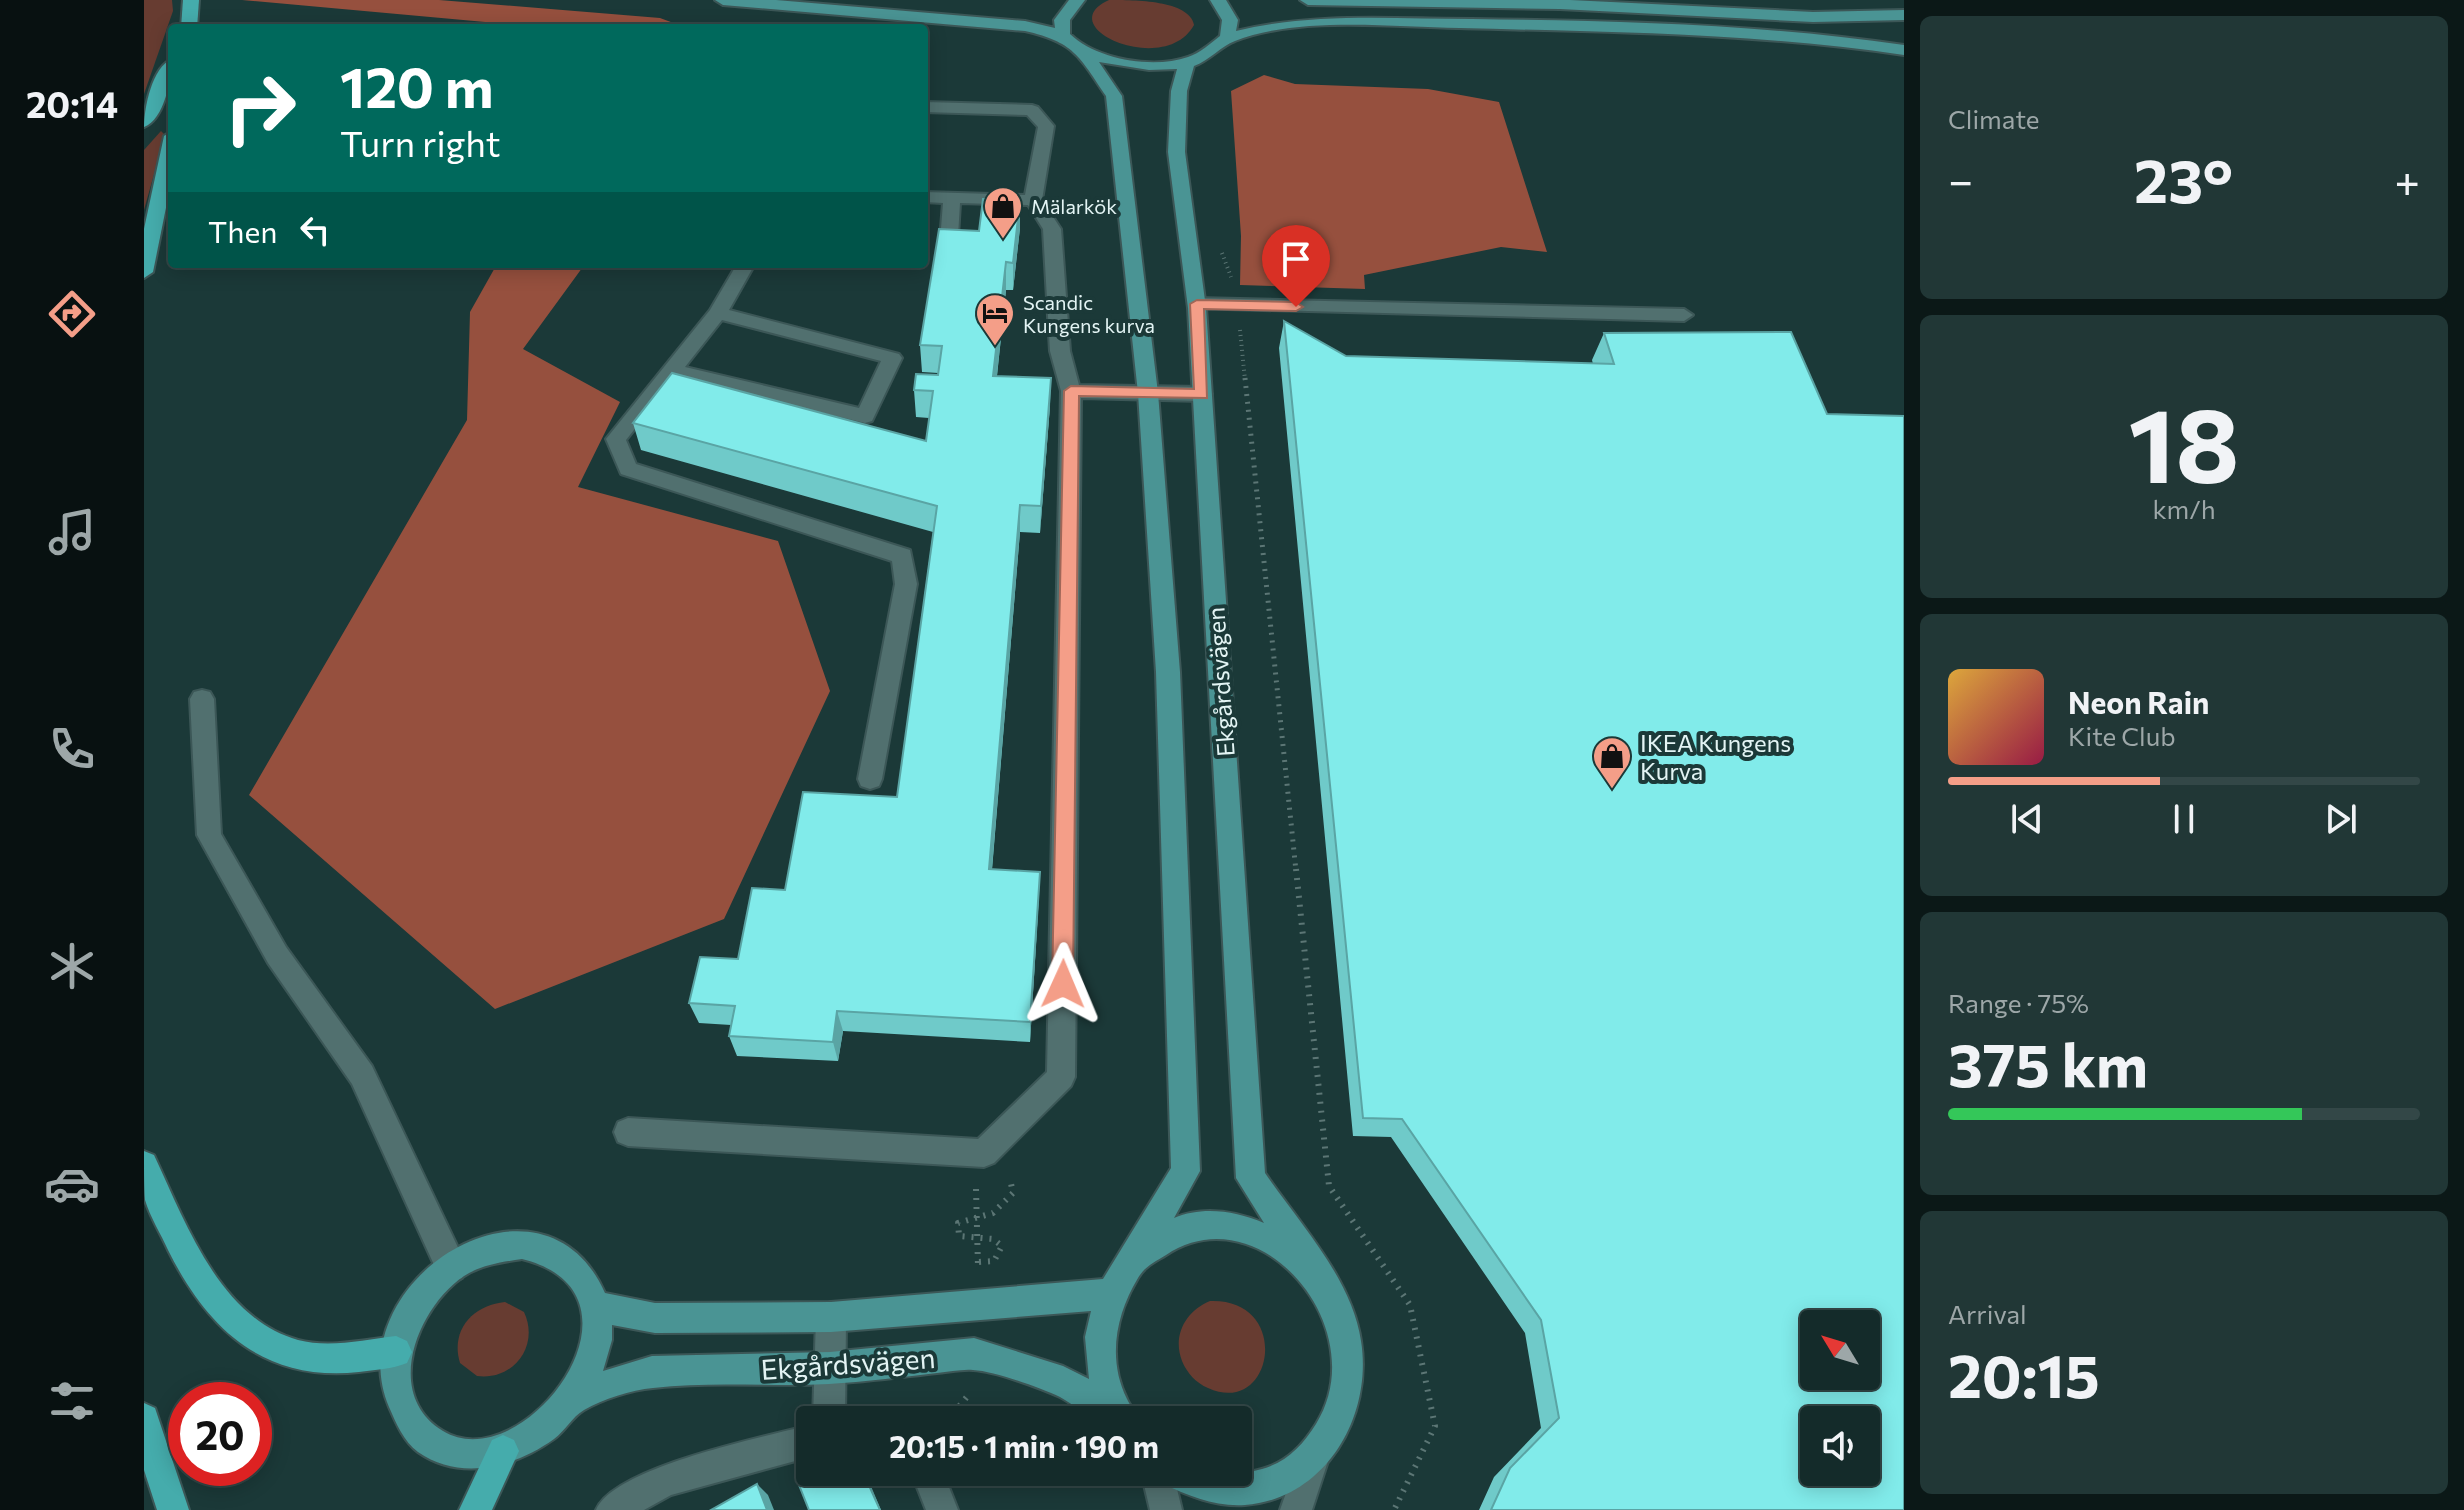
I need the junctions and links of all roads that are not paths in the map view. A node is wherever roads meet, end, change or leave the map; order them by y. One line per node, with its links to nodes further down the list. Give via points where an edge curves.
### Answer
1 (191, 0): 8 (highway)
2 (723, 0): 9 (main road, via 1025,26)
3 (1077, 0): 9 (main road, via 1066,10)
4 (1218, 0): 11 (main road, via 1230,20)
5 (1308, 0): 6 (main road)
6 (1433, 1): 7 (main road, via 1813,17)
7 (1904, 15): 10 (main road)
8 (190, 24)
9 (1063, 35): 13 (main road)
10 (1904, 37)
11 (1227, 38): 12 (main road, via 1262,27 1310,22 1571,25 1806,36); 14 (main road)
12 (1904, 50)
13 (1086, 54): 14 (main road, via 1124,65); 30 (main road, via 1114,96)
14 (1187, 63): 25 (main road, Ekgårdsvägen, via 1178,87 1176,125)
15 (168, 72): 17 (highway)
16 (928, 107): 21 (street, via 1032,110 1046,126)
17 (144, 122)
18 (168, 155): 24 (highway)
19 (928, 197): 20 (street)
20 (952, 198): 21 (street); 22 (street)
21 (1033, 200): 29 (street, via 1052,229 1060,351)
22 (948, 253)
23 (744, 268): 26 (street)
24 (144, 272)
25 (1197, 304): 27 (street); 31 (main road, Ekgårdsvägen)
26 (718, 313): 28 (street); 28 (street, via 892,358 865,416)
27 (1684, 315)
28 (672, 370): 33 (street, via 616,439 628,469 902,556 906,584)
29 (1071, 391): 30 (street); 34 (street, via 1061,1077 984,1153)
30 (1148, 393): 31 (street); 36 (main road, via 1168,672 1186,1171)
31 (1202, 394): 38 (main road, Ekgårdsvägen, via 1251,1178)
32 (202, 699): 37 (street, via 209,835 277,955 362,1075)
33 (870, 779)
34 (628, 1132)
35 (144, 1165): 42 (highway, via 201,1274 222,1309 240,1326 299,1356)
36 (1135, 1257): 38 (main road, via 1172,1233 1199,1225 1244,1228 1275,1240); 39 (main road)
37 (451, 1267): 40 (main road, via 486,1249 522,1244 555,1253 580,1274); 42 (main road, via 406,1319)
38 (1322, 1281): 51 (main road, via 1344,1323 1351,1364 1342,1418)
39 (1111, 1294): 41 (main road, Ekgårdsvägen); 47 (main road, via 1100,1337 1101,1365)
40 (595, 1306): 41 (main road, Ekgårdsvägen, via 655,1318); 44 (main road, via 597,1336)
41 (831, 1317): 43 (street)
42 (396, 1352): 50 (main road, via 396,1388 408,1421 433,1444 465,1454)
43 (830, 1368): 44 (main road, Ekgårdsvägen, via 652,1372); 45 (street); 46 (main road, Ekgårdsvägen, via 974,1354 1063,1382)
44 (575, 1398): 50 (main road, via 530,1439)
45 (829, 1406)
46 (1103, 1406)
47 (1115, 1406)
48 (144, 1419): 55 (highway)
49 (796, 1445): 57 (street, via 665,1480)
50 (503, 1451): 56 (highway)
51 (1313, 1458): 54 (main road, via 1275,1482 1231,1490); 60 (street)
52 (933, 1486): 58 (street)
53 (1160, 1486): 59 (street)
54 (1212, 1486)
55 (173, 1510)
56 (475, 1510)
57 (612, 1510)
58 (942, 1510)
59 (1166, 1510)
60 (1296, 1510)

